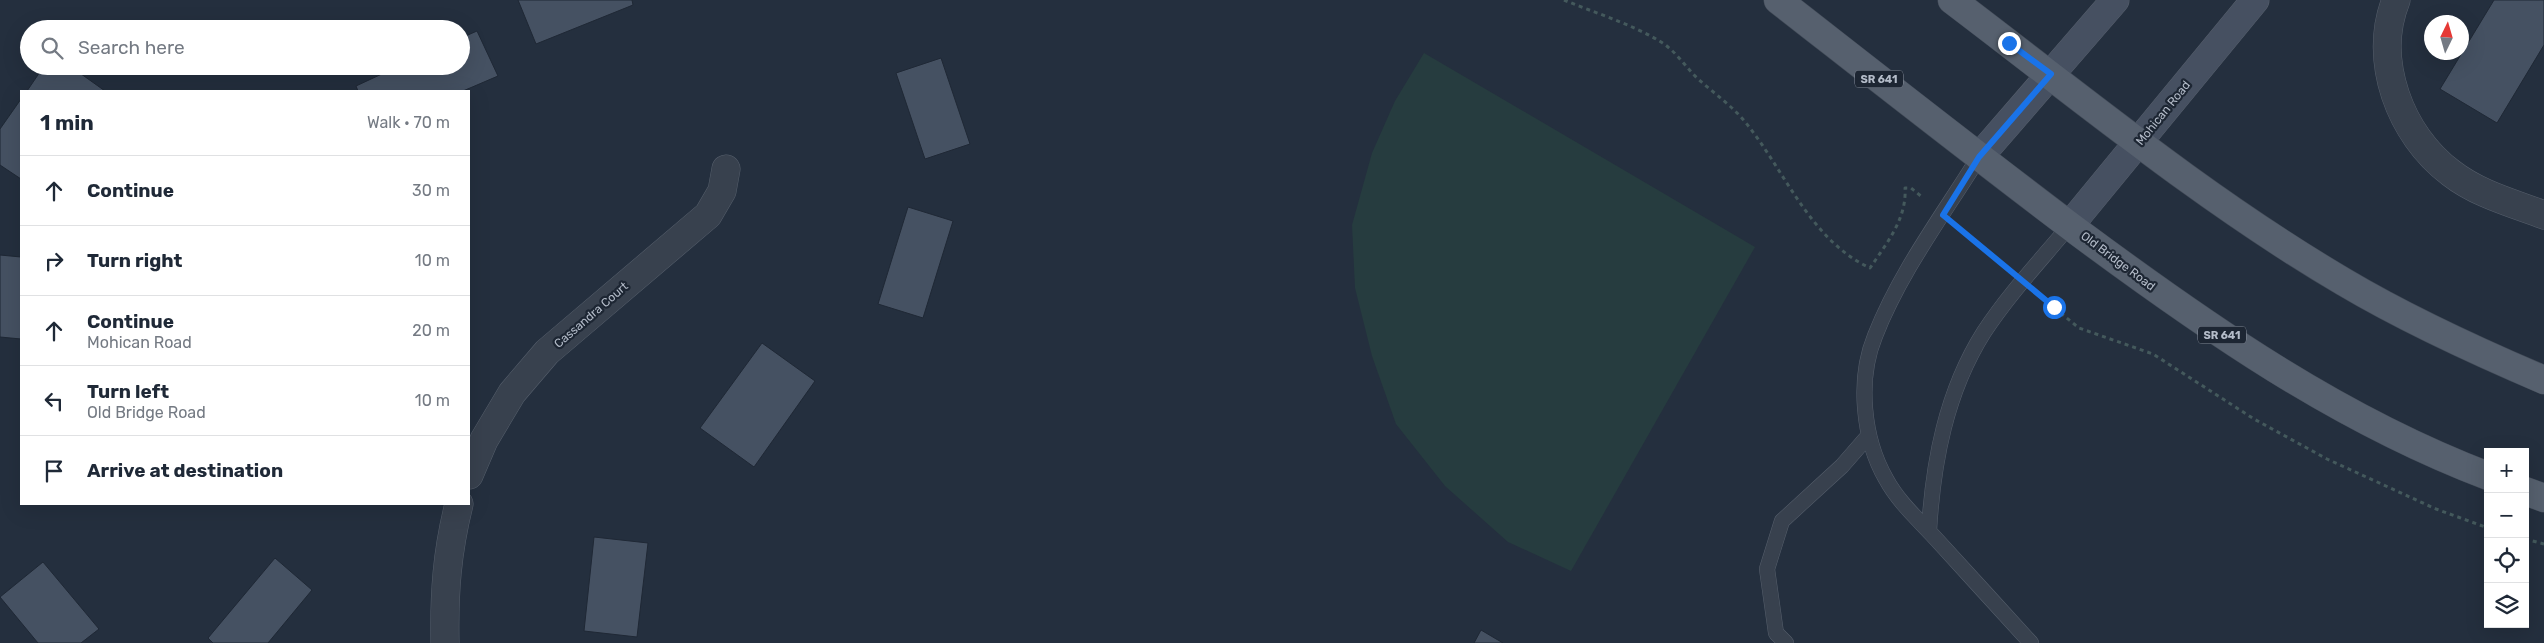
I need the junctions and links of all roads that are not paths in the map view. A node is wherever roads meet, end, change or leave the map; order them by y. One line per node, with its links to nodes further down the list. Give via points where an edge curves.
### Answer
1 (1778, 0): 8 (main road, Old Bridge Road / SR 641)
2 (1952, 0): 6 (main road)
3 (2115, 0): 6 (street)
4 (2255, 0): 7 (street, Mohican Road)
5 (2396, 0): 10 (street, via 2387,44 2390,81 2403,116 2423,147 2450,173 2475,189)
6 (2051, 74): 7 (main road); 8 (street)
7 (2140, 141): 11 (street, Mohican Road); 12 (main road, via 2248,221 2344,283 2466,347)
8 (1979, 157): 11 (main road, Old Bridge Road / SR 641); 13 (lane, via 1910,266 1874,337 1864,397)
9 (726, 169): 14 (street, Cassandra Court, via 722,191 708,215 547,352 512,394 484,440)
10 (2544, 214)
11 (2070, 225): 15 (main road, Old Bridge Road / SR 641, via 2240,348 2362,419); 19 (lane, via 1984,332 1959,382 1941,433 1931,487)
12 (2544, 380)
13 (1869, 435): 19 (lane, via 1885,478 1907,510); 21 (lane, via 1842,466 1782,521 1767,570 1776,633)
14 (470, 473)
15 (2484, 474)
16 (2529, 492): 17 (main road)
17 (2544, 498)
18 (459, 505): 20 (street, via 449,542 444,596)
19 (1929, 531): 22 (lane)
20 (445, 643)
21 (1786, 643)
22 (2031, 643)

